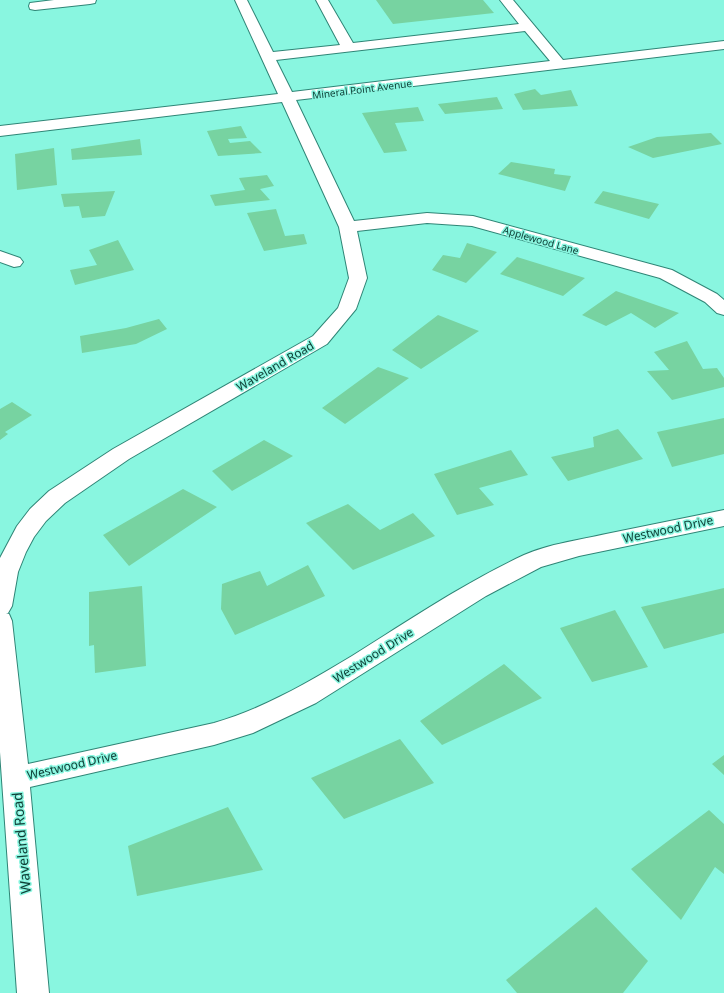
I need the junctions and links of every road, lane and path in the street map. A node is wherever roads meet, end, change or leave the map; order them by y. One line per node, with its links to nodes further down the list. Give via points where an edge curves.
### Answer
1 (90, 0): 5 (street)
2 (241, 0): 9 (street, Waveland Road)
3 (322, 0): 8 (street)
4 (506, 0): 6 (street)
5 (35, 6)
6 (528, 27): 8 (street); 10 (street)
7 (724, 45): 10 (street, Mineral Point Avenue)
8 (349, 48): 9 (street)
9 (268, 58): 11 (street, Waveland Road)
10 (560, 65): 11 (street, Mineral Point Avenue)
11 (287, 98): 12 (street, Mineral Point Avenue); 13 (street, Waveland Road)
12 (0, 131)
13 (348, 227): 14 (street, Applewood Lane, via 427,218 473,221 666,274 711,298); 16 (street, Waveland Road, via 358,278 347,310 320,340 121,454 57,497 38,515 14,552 6,572)
14 (724, 309)
15 (724, 518): 18 (street, Westwood Drive, via 579,548 533,561 478,590 307,696 244,725)
16 (0, 606)
17 (0, 621): 18 (street, Waveland Road)
18 (16, 778): 19 (street, Waveland Road)
19 (33, 993)

